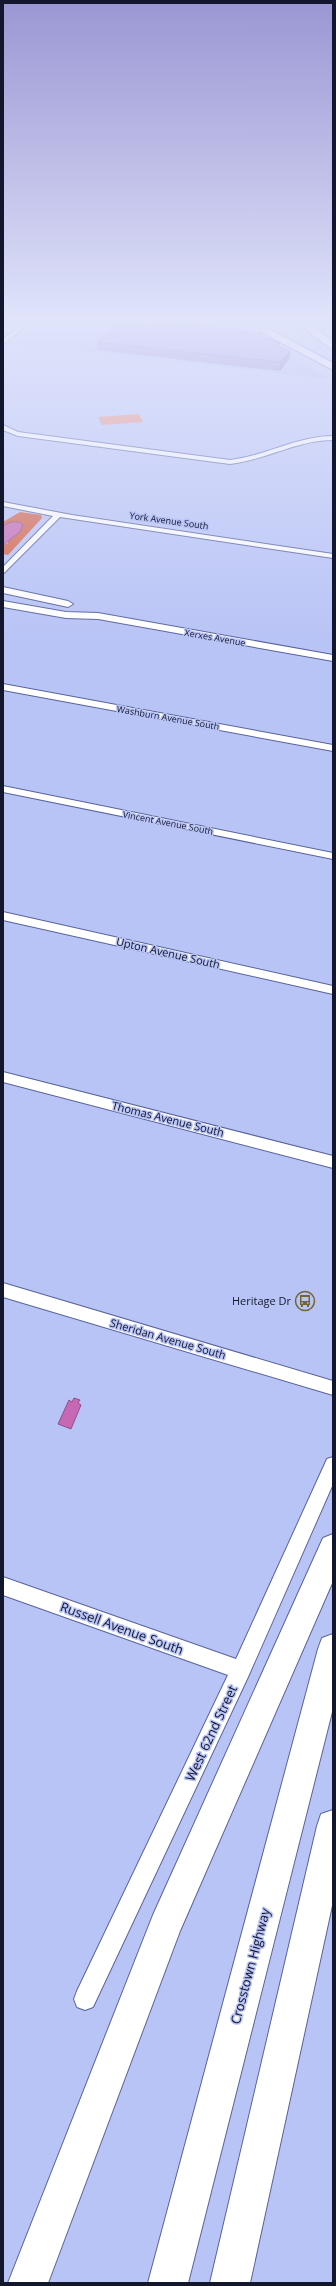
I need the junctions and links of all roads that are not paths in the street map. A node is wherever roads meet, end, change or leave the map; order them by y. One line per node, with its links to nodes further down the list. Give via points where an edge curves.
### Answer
1 (3, 427): 2 (street, via 18,434 230,462 245,461 304,440)
2 (333, 438)
3 (3, 504): 4 (street, York Avenue South)
4 (59, 514): 5 (street, York Avenue South); 6 (street)
5 (333, 556)
6 (3, 572)
7 (3, 590): 9 (street, Xerxes Avenue, via 76,607)
8 (3, 604): 9 (street, Xerxes Avenue, via 66,615)
9 (98, 616): 10 (street, Xerxes Avenue)
10 (333, 658)
11 (3, 688): 12 (street, Washburn Avenue South)
12 (333, 748)
13 (3, 789): 14 (street, Vincent Avenue South)
14 (333, 856)
15 (3, 916): 16 (street, Upton Avenue South)
16 (333, 990)
17 (3, 1077): 18 (street, Thomas Avenue South)
18 (333, 1162)
19 (3, 1290): 20 (street, Sheridan Avenue South)
20 (333, 1388)
21 (333, 1465): 25 (street, West 62nd Street)
22 (333, 1548): 28 (highway, via 165,1927)
23 (3, 1586): 25 (street, Russell Avenue South)
24 (333, 1649): 29 (highway, Crosstown Highway)
25 (241, 1670): 27 (street, West 62nd Street)
26 (333, 1826): 30 (highway)
27 (85, 1998)
28 (28, 2283)
29 (168, 2283)
30 (230, 2283)

